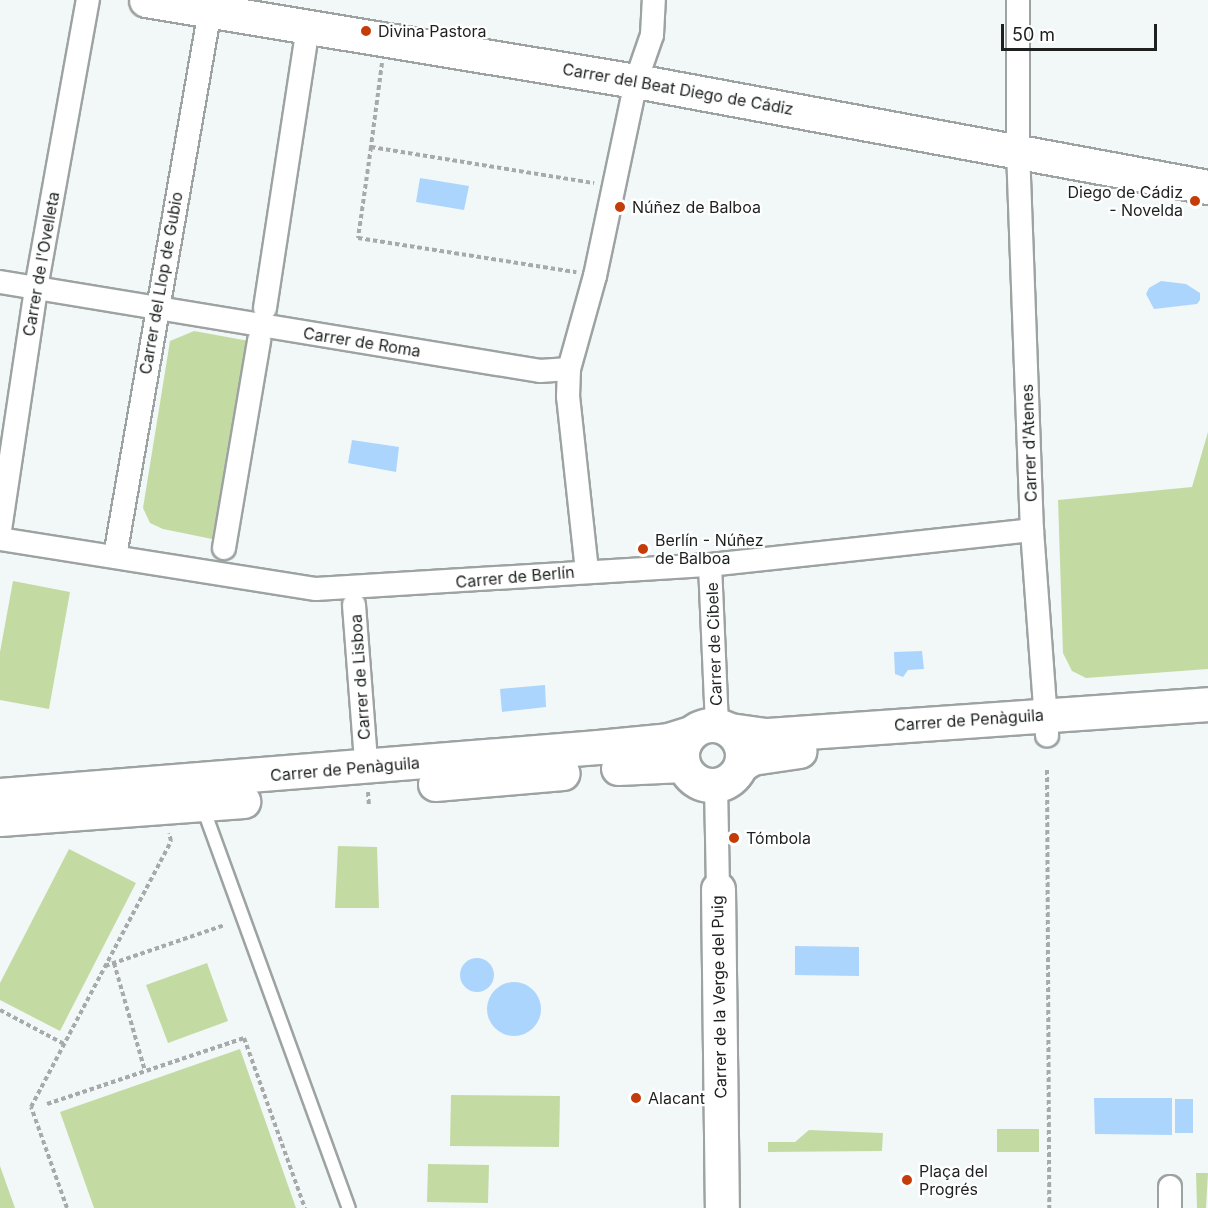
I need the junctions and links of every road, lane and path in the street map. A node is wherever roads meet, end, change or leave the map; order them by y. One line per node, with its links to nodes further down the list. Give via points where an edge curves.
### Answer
1 (88, 0): 16 (street, Carrer de l'Ovelleta)
2 (146, 0): 6 (street, Carrer del Beat Diego de Cádiz)
3 (654, 0): 9 (street, via 654,28)
4 (1018, 0): 11 (street, Carrer d'Atenes)
5 (267, 9): 6 (street, Carrer del Beat Diego de Cádiz); 7 (street, Carrer del Beat Diego de Cádiz)
6 (210, 10): 17 (street, Carrer del Llop de Gubio)
7 (386, 38): 9 (street, Carrer del Beat Diego de Cádiz); 10 (path)
8 (306, 41): 18 (street)
9 (636, 81): 11 (street, Carrer del Beat Diego de Cádiz); 20 (street, via 595,276)
10 (371, 147): 12 (path); 14 (path, via 358,238)
11 (1018, 150): 13 (street, Carrer del Beat Diego de Cádiz); 22 (street, Carrer d'Atenes)
12 (597, 184)
13 (1208, 187)
14 (576, 273)
15 (0, 282): 16 (street, Carrer de Roma)
16 (36, 288): 17 (street, Carrer de Roma); 21 (street, Carrer de l'Ovelleta)
17 (155, 308): 20 (street, Carrer de Roma, via 540,370); 25 (street, Carrer del Llop de Gubio)
18 (265, 308)
19 (259, 340): 24 (street)
20 (569, 369): 27 (street, via 568,397)
21 (0, 530)
22 (1032, 530): 26 (street, Carrer de Berlín); 31 (street, Carrer d'Atenes)
23 (0, 539): 25 (street, Carrer de Berlín)
24 (224, 548)
25 (115, 556): 27 (street, Carrer de Berlín, via 316,589)
26 (710, 565): 27 (street, Carrer de Berlín); 32 (street, Carrer de Cíbele)
27 (587, 571)
28 (354, 605): 33 (street, Carrer de Lisboa)
29 (1208, 704): 31 (street, Carrer de Penàguila)
30 (1208, 722): 31 (street, Carrer de Penàguila)
31 (1047, 724): 32 (street, Carrer de Penàguila); 34 (street, Carrer de Penàguila, via 780,752 752,758)
32 (705, 738): 34 (street, via 739,740); 36 (street, via 690,776 701,784); 37 (street, Carrer de Penàguila); 38 (street, Carrer de Penàguila)
33 (365, 749)
34 (741, 765): 36 (street, via 729,780)
35 (1047, 770): 53 (path)
36 (716, 785): 41 (street, Carrer de la Verge del Puig)
37 (0, 795)
38 (201, 804): 39 (street, Carrer de Penàguila); 51 (lane)
39 (0, 819)
40 (166, 824): 44 (path, via 171,841)
41 (717, 889): 52 (street, Carrer de la Verge del Puig)
42 (225, 925): 43 (path)
43 (114, 963): 44 (path); 47 (path)
44 (105, 967): 46 (path)
45 (0, 1010): 46 (path)
46 (64, 1044): 49 (path, via 31,1107)
47 (145, 1071): 48 (path); 50 (path, via 244,1038)
48 (47, 1104)
49 (66, 1208)
50 (305, 1208)
51 (349, 1208)
52 (722, 1208)
53 (1048, 1208)

